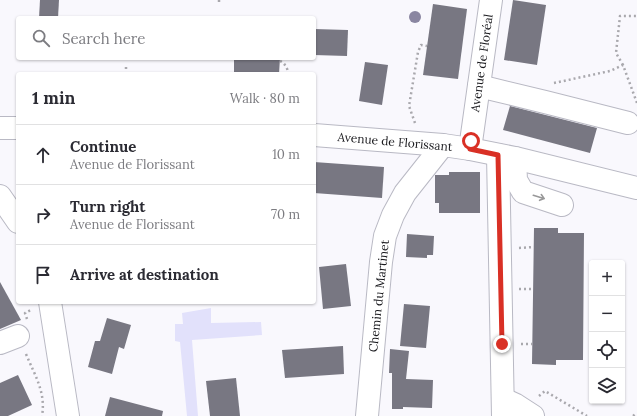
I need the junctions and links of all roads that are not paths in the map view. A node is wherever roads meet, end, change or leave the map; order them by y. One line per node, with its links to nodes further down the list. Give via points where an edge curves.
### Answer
1 (491, 0): 2 (street, Avenue de Floréal)
2 (479, 86): 3 (street); 8 (street, Avenue de Floréal)
3 (628, 123)
4 (0, 128): 5 (street)
5 (16, 128)
6 (316, 135): 7 (street, Avenue de Florissant)
7 (443, 145): 8 (street, Avenue de Florissant); 17 (street, Chemin du Martinet, via 405,193 385,236)
8 (470, 149): 9 (street, Avenue de Florissant)
9 (507, 157): 10 (street, Avenue de Florissant); 12 (street, one-way to 12, via 522,192); 15 (street)
10 (637, 188)
11 (0, 196): 13 (street)
12 (562, 205)
13 (16, 219)
14 (50, 304): 16 (street)
15 (515, 410)
16 (68, 416)
17 (367, 416)

